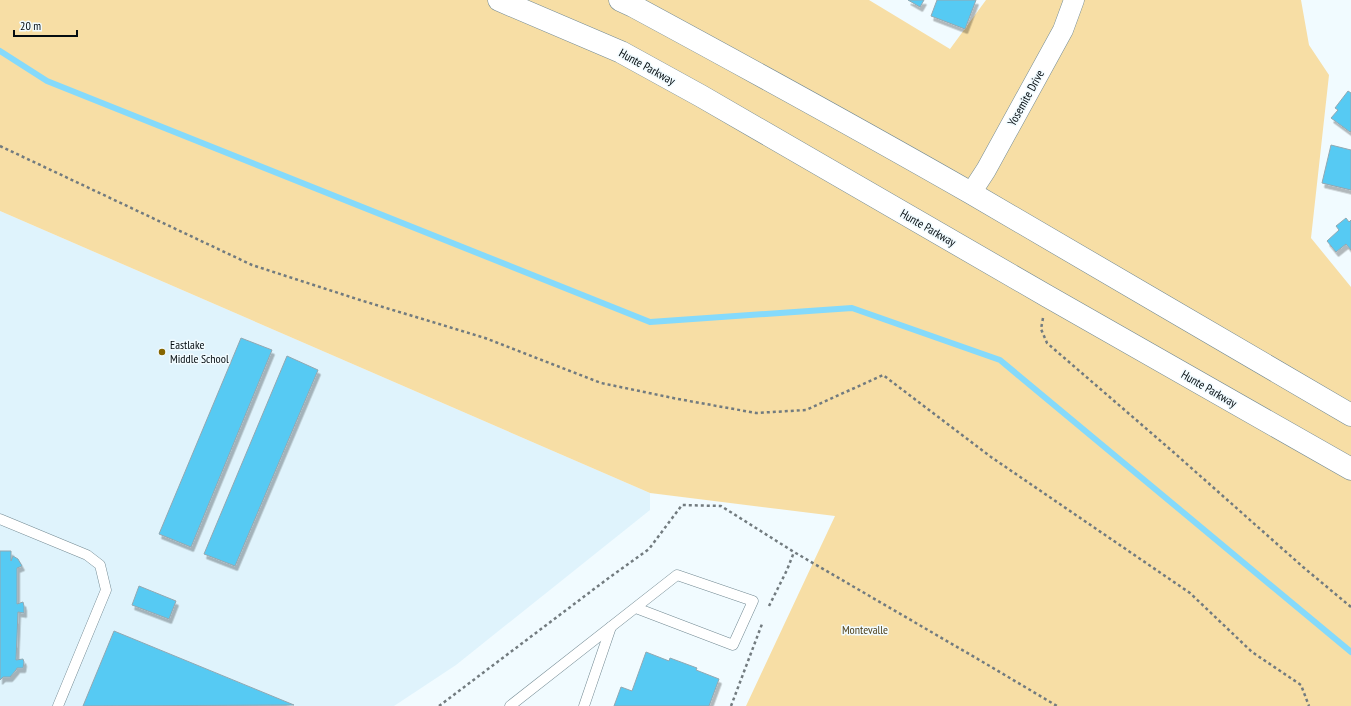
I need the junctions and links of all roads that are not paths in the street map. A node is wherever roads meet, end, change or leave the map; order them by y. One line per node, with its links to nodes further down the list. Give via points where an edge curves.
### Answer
1 (499, 0): 6 (main road, Hunte Parkway, via 621,52 701,96)
2 (620, 0): 4 (main road)
3 (1074, 0): 4 (street, Yosemite Drive, via 1063,30)
4 (971, 193): 5 (main road)
5 (1351, 415)
6 (1351, 469)
7 (0, 519): 10 (lane, via 87,554 100,565 106,590)
8 (636, 608): 8 (lane, via 677,575 752,601 734,645); 9 (lane)
9 (611, 627): 11 (lane); 12 (lane)
10 (58, 706)
11 (510, 706)
12 (584, 706)

